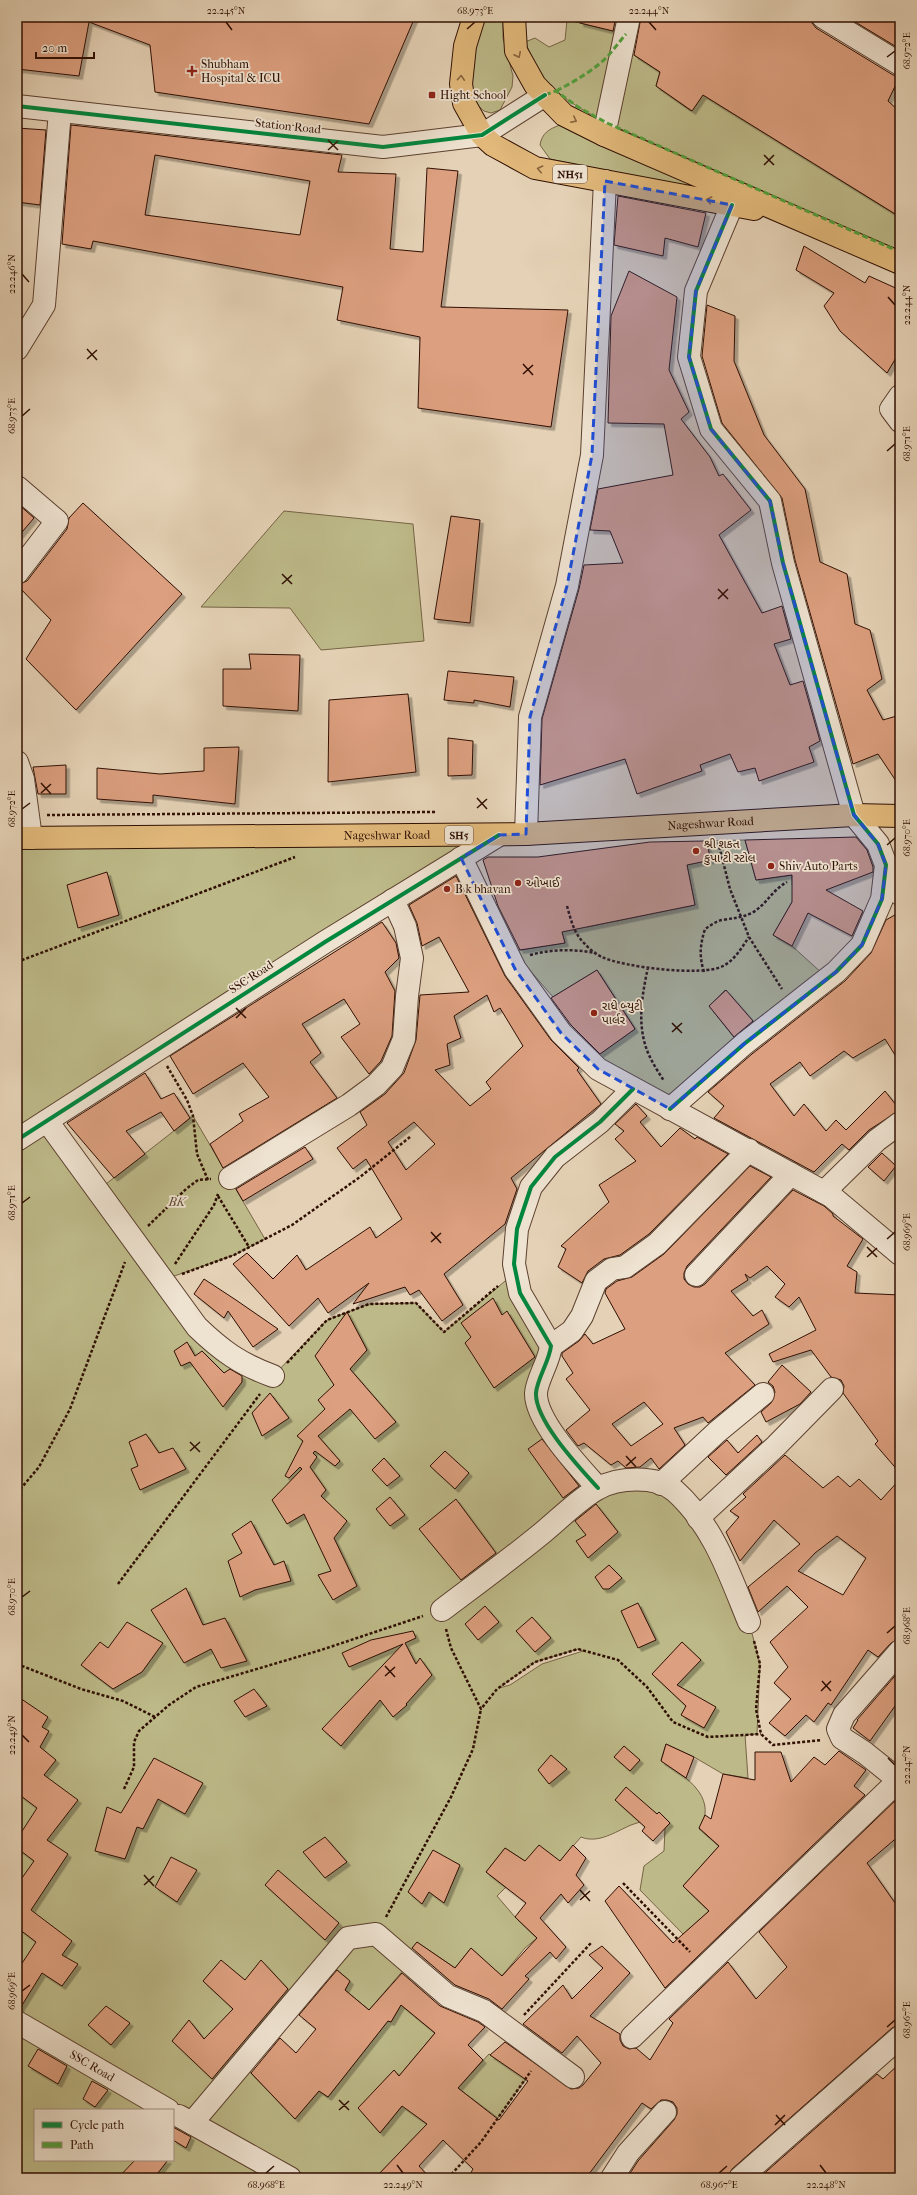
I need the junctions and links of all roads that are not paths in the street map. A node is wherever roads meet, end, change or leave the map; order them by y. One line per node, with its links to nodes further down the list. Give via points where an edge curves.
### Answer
1 (474, 17): 9 (main road, NH51, one-way to 1, via 464,103 461,84 465,46)
2 (514, 17): 6 (main road, NH51, one-way to 6, via 516,51 535,86)
3 (629, 17): 10 (street)
4 (823, 17): 5 (street)
5 (900, 64)
6 (545, 95): 9 (street, Station Road); 10 (main road, NH51, one-way to 10, via 564,115)
7 (17, 106): 8 (street, Station Road)
8 (60, 111): 9 (street, Station Road, via 383,147); 15 (street, via 44,305)
9 (482, 135): 11 (main road, NH51, one-way to 9, via 535,168 493,145)
10 (604, 135): 13 (main road, NH51)
11 (605, 181): 12 (main road, NH51, one-way to 11); 24 (street, via 592,455 567,586 530,717)
12 (732, 205): 13 (main road, NH51); 21 (street, via 696,291 689,357 711,429 770,501 783,563)
13 (789, 214): 14 (main road, NH51)
14 (900, 262)
15 (17, 349)
16 (900, 396): 17 (street, via 891,409)
17 (900, 421)
18 (17, 487): 19 (street, via 57,521)
19 (17, 573)
20 (17, 762): 25 (street, via 23,779 28,815)
21 (854, 815): 22 (main road, Nageshwar Road / SH5); 24 (main road, Nageshwar Road / SH5); 27 (street, via 878,844)
22 (900, 816)
23 (499, 834): 24 (main road, Nageshwar Road / SH5); 25 (main road, Nageshwar Road / SH5); 26 (street, SSC Road)
24 (526, 834)
25 (24, 838)
26 (461, 858): 29 (street, SSC Road); 30 (street, via 516,969 561,1033 598,1069)
27 (886, 865): 28 (street); 31 (street, via 882,899 862,945 836,972 744,1044)
28 (900, 894)
29 (393, 900): 32 (street, SSC Road); 37 (street, via 405,926 412,958 404,1039 392,1068 376,1085 349,1105)
30 (633, 1089): 31 (street); 41 (street, via 600,1122 556,1157 531,1187 517,1229 514,1264 520,1293)
31 (675, 1104): 35 (street)
32 (47, 1121): 34 (street, SSC Road); 42 (street, via 197,1326 217,1347 247,1366)
33 (900, 1123): 38 (street, via 877,1140)
34 (17, 1140)
35 (748, 1150): 36 (street); 41 (street, via 657,1244 625,1267 612,1270 596,1281 582,1316 572,1332)
36 (791, 1174): 38 (street); 40 (street)
37 (218, 1187)
38 (824, 1192): 39 (street)
39 (900, 1254)
40 (696, 1275)
41 (551, 1346): 46 (street, via 536,1394 541,1414 563,1448)
42 (273, 1376)
43 (832, 1389): 47 (street, via 776,1446)
44 (763, 1394): 45 (street, via 716,1432)
45 (661, 1484): 46 (street, via 653,1480 626,1480); 47 (street, via 674,1490)
46 (598, 1488): 48 (street)
47 (698, 1518): 49 (street, via 722,1554)
48 (442, 1610)
49 (749, 1622)
50 (900, 1651): 51 (street, via 844,1715 838,1729 842,1738 865,1752)
51 (900, 1781): 53 (street)
52 (17, 2022): 56 (street, SSC Road)
53 (632, 2037)
54 (900, 2037): 62 (street)
55 (574, 2077): 59 (street, via 484,2011 448,1996 376,1934 348,1938)
56 (166, 2109)
57 (665, 2112): 61 (street, via 628,2153)
58 (174, 2114): 59 (street)
59 (192, 2123): 60 (street)
60 (290, 2178)
61 (612, 2178)
62 (740, 2178)

